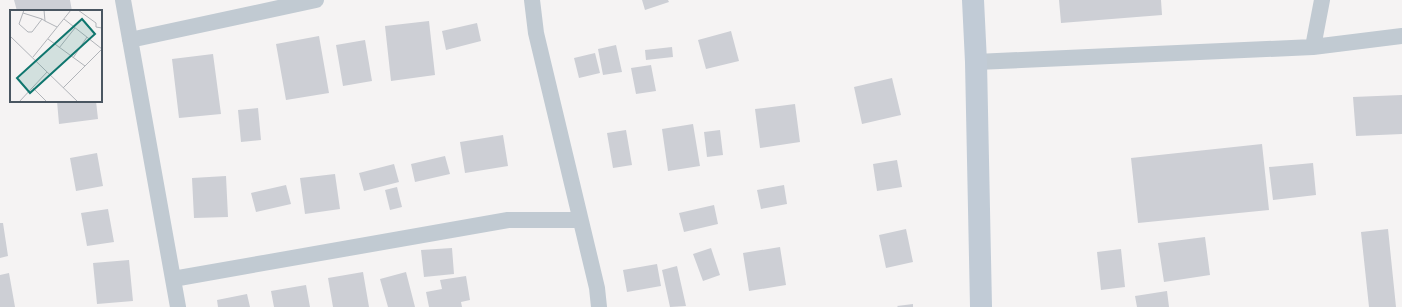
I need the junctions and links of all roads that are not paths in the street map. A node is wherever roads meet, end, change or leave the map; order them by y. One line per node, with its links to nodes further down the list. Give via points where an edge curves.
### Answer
1 (123, 0): 7 (street)
2 (316, 0): 7 (street)
3 (532, 0): 10 (street, via 536,33)
4 (973, 0): 9 (main road)
5 (1322, 0): 8 (street)
6 (1402, 36): 8 (street)
7 (130, 40): 11 (street)
8 (1313, 46): 9 (street)
9 (976, 62): 14 (main road)
10 (580, 220): 11 (street, via 508,220); 13 (street)
11 (173, 279): 12 (street)
12 (178, 307)
13 (599, 307)
14 (981, 307)

